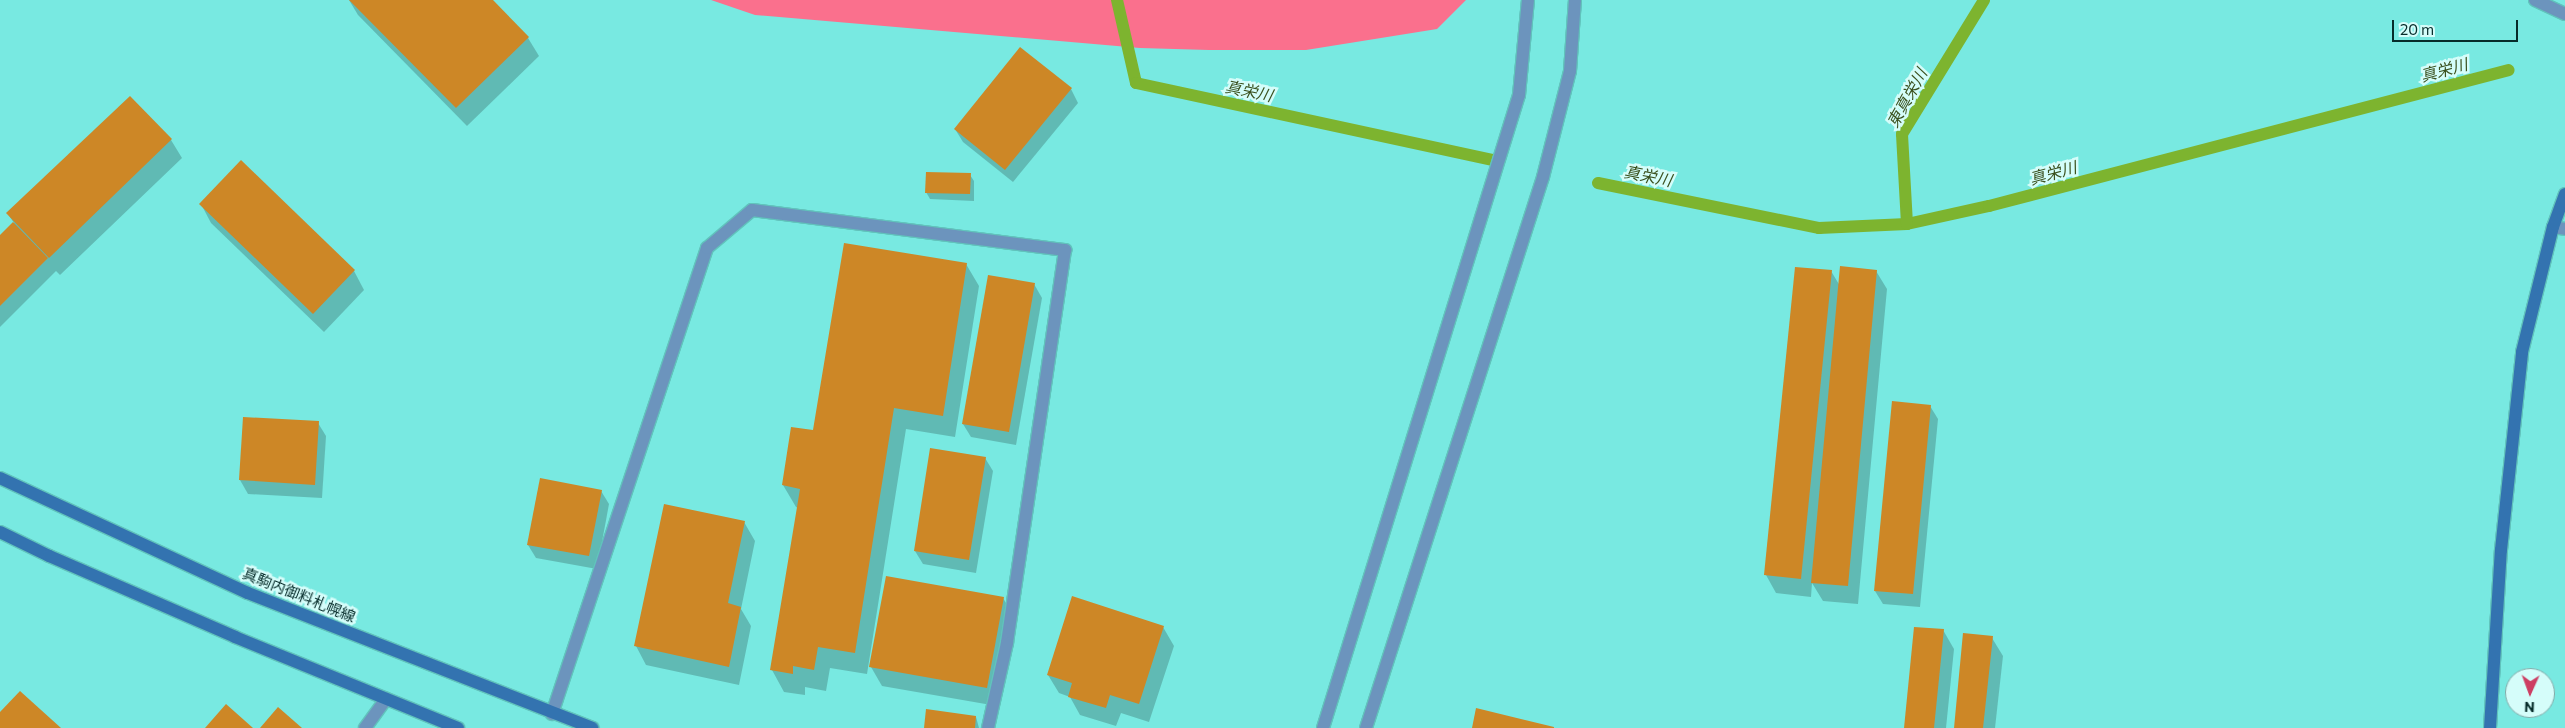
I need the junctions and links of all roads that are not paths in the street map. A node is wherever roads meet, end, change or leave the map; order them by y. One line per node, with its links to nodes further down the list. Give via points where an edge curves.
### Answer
1 (1528, 0): 15 (street, via 1519,95)
2 (1575, 0): 16 (street, via 1570,71 1543,177)
3 (2535, 0): 4 (street)
4 (2565, 14)
5 (2565, 194): 6 (main road)
6 (2559, 228): 17 (main road, via 2522,352 2501,550)
7 (0, 478): 10 (main road, 真駒内御料札幌線, via 248,593)
8 (0, 532): 9 (main road, via 235,637)
9 (386, 699): 11 (street); 12 (main road)
10 (552, 714): 13 (main road, 真駒内御料札幌線); 14 (street, via 707,248 752,210 1065,250 1007,643)
11 (365, 728)
12 (458, 728)
13 (593, 728)
14 (988, 728)
15 (1323, 728)
16 (1366, 728)
17 (2490, 728)

